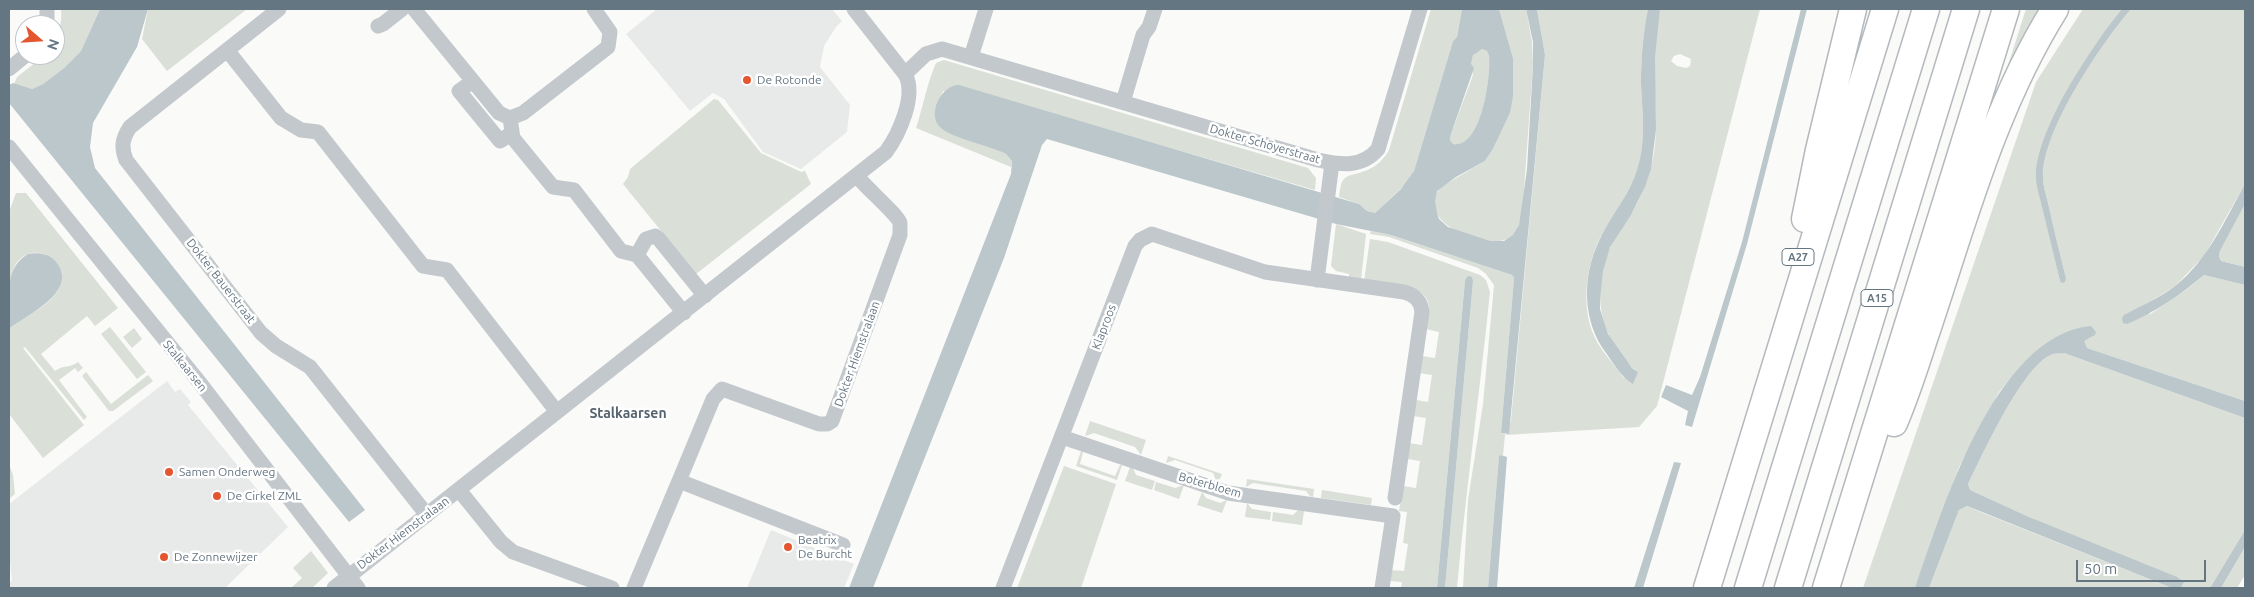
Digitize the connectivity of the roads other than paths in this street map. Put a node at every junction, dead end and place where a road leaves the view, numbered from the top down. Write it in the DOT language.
graph roads {
  1 [pos="279,9"];
  2 [pos="402,9"];
  3 [pos="414,9"];
  4 [pos="594,9"];
  5 [pos="854,9"];
  6 [pos="986,9"];
  7 [pos="1155,9"];
  8 [pos="1420,9"];
  9 [pos="1853,9"];
  10 [pos="1885,9"];
  11 [pos="1926,9"];
  12 [pos="1966,9"];
  13 [pos="2006,9"];
  14 [pos="2055,9"];
  15 [pos="378,26"];
  16 [pos="227,50"];
  17 [pos="971,57"];
  18 [pos="905,74"];
  19 [pos="473,81"];
  20 [pos="1123,102"];
  21 [pos="511,125"];
  22 [pos="12,156"];
  23 [pos="1332,163"];
  24 [pos="857,176"];
  25 [pos="637,255"];
  26 [pos="1317,280"];
  27 [pos="705,296"];
  28 [pos="684,313"];
  29 [pos="1776,365"];
  30 [pos="557,412"];
  31 [pos="1062,437"];
  32 [pos="679,482"];
  33 [pos="459,490"];
  34 [pos="1395,498"];
  35 [pos="427,515"];
  36 [pos="843,545"];
  37 [pos="347,576"];
  38 [pos="1829,578"];
  39 [pos="334,588"];
  40 [pos="358,588"];
  41 [pos="612,588"];
  42 [pos="634,588"];
  43 [pos="1003,588"];
  44 [pos="1382,588"];
  45 [pos="1707,588"];
  46 [pos="1748,588"];
  47 [pos="1788,588"];
  1 -- 16 [label="street, Dokter Bauerstraat"];
  2 -- 15 [label="street"];
  3 -- 19 [label="street"];
  4 -- 21 [label="street"];
  5 -- 18 [label="street"];
  6 -- 17 [label="street"];
  7 -- 20 [label="street"];
  8 -- 23 [label="street, Dokter Schöyerstraat"];
  9 -- 29 [label="highway, A27"];
  10 -- 29 [label="highway"];
  11 -- 46 [label="highway"];
  12 -- 47 [label="highway, A15"];
  13 -- 38 [label="highway"];
  14 -- 38 [label="highway"];
  16 -- 30 [label="street"];
  16 -- 35 [label="street, Dokter Bauerstraat"];
  17 -- 18 [label="street, Dokter Schöyerstraat"];
  17 -- 20 [label="street, Dokter Schöyerstraat"];
  18 -- 24 [label="street, Dokter Hiemstralaan"];
  19 -- 21 [label="street"];
  19 -- 21 [label="street"];
  20 -- 23 [label="street, Dokter Schöyerstraat"];
  21 -- 25 [label="street"];
  22 -- 37 [label="street, Stalkaarsen"];
  23 -- 26 [label="street"];
  24 -- 27 [label="street, Dokter Hiemstralaan"];
  24 -- 32 [label="street, Dokter Hiemstralaan"];
  25 -- 27 [label="street"];
  25 -- 28 [label="street"];
  26 -- 31 [label="street, Klaproos"];
  26 -- 34 [label="street, Klaproos"];
  27 -- 28 [label="street, Dokter Hiemstralaan"];
  28 -- 30 [label="street, Dokter Hiemstralaan"];
  29 -- 45 [label="highway"];
  30 -- 33 [label="street, Dokter Hiemstralaan"];
  31 -- 43 [label="street, Klaproos"];
  31 -- 44 [label="street, Boterbloem"];
  32 -- 36 [label="street"];
  32 -- 42 [label="street, Dokter Hiemstralaan"];
  33 -- 35 [label="street, Dokter Hiemstralaan"];
  33 -- 41 [label="street, Dokter Hiemstralaan"];
  35 -- 37 [label="street, Dokter Hiemstralaan"];
  37 -- 39 [label="street, Dokter Hiemstralaan"];
  37 -- 40 [label="street, Stalkaarsen"];
}
